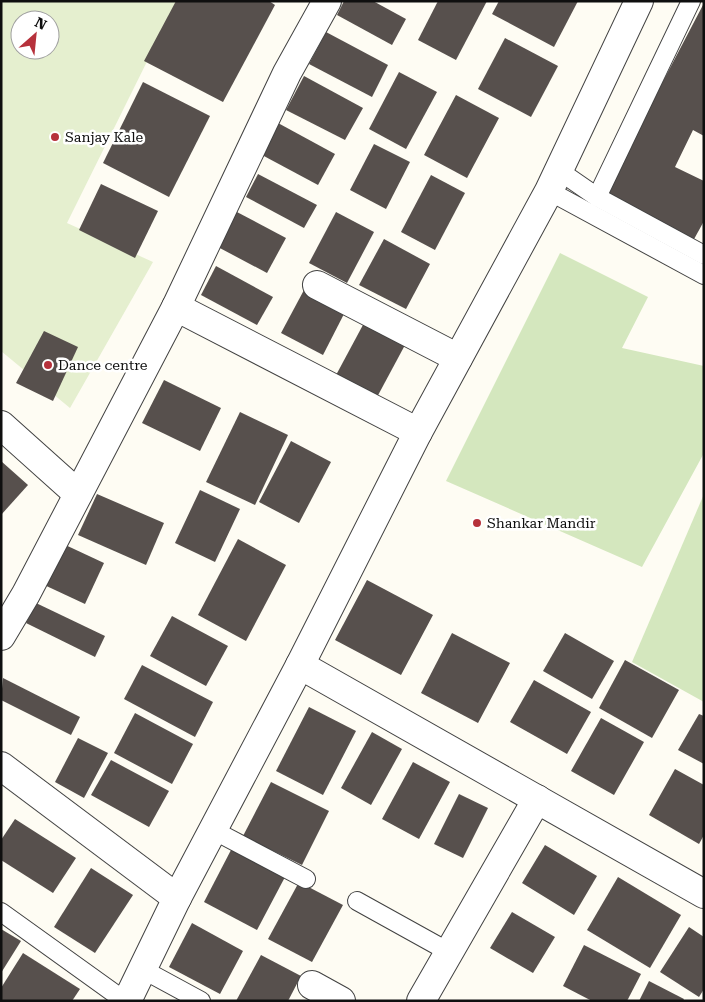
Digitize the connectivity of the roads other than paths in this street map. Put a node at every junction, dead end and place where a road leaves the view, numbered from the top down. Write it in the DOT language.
graph roads {
  1 [pos="327,1"];
  2 [pos="639,1"];
  3 [pos="691,1"];
  4 [pos="554,180"];
  5 [pos="597,197"];
  6 [pos="704,255"];
  7 [pos="704,275"];
  8 [pos="317,285"];
  9 [pos="176,307"];
  10 [pos="458,358"];
  11 [pos="1,425"];
  12 [pos="418,432"];
  13 [pos="78,494"];
  14 [pos="1,636"];
  15 [pos="300,665"];
  16 [pos="1,766"];
  17 [pos="537,799"];
  18 [pos="213,830"];
  19 [pos="306,879"];
  20 [pos="704,894"];
  21 [pos="177,898"];
  22 [pos="357,901"];
  23 [pos="1,912"];
  24 [pos="449,952"];
  25 [pos="142,969"];
  26 [pos="312,985"];
  27 [pos="126,1001"];
  28 [pos="200,1001"];
  29 [pos="341,1001"];
  30 [pos="421,1001"];
  1 -- 9 [label="street"];
  2 -- 4 [label="street"];
  3 -- 5 [label="lane"];
  4 -- 5 [label="lane"];
  4 -- 7 [label="lane"];
  4 -- 10 [label="street"];
  5 -- 6 [label="lane"];
  8 -- 10 [label="street"];
  9 -- 12 [label="street"];
  9 -- 13 [label="street"];
  10 -- 12 [label="street"];
  11 -- 13 [label="street"];
  12 -- 15 [label="street"];
  13 -- 14 [label="street"];
  15 -- 17 [label="street"];
  15 -- 18 [label="street"];
  16 -- 21 [label="street"];
  17 -- 20 [label="street"];
  17 -- 24 [label="street"];
  18 -- 19 [label="lane"];
  18 -- 21 [label="street"];
  21 -- 25 [label="street"];
  22 -- 24 [label="lane"];
  23 -- 27 [label="lane"];
  24 -- 30 [label="street"];
  25 -- 27 [label="street"];
  25 -- 28 [label="lane"];
  26 -- 29 [label="street"];
}
